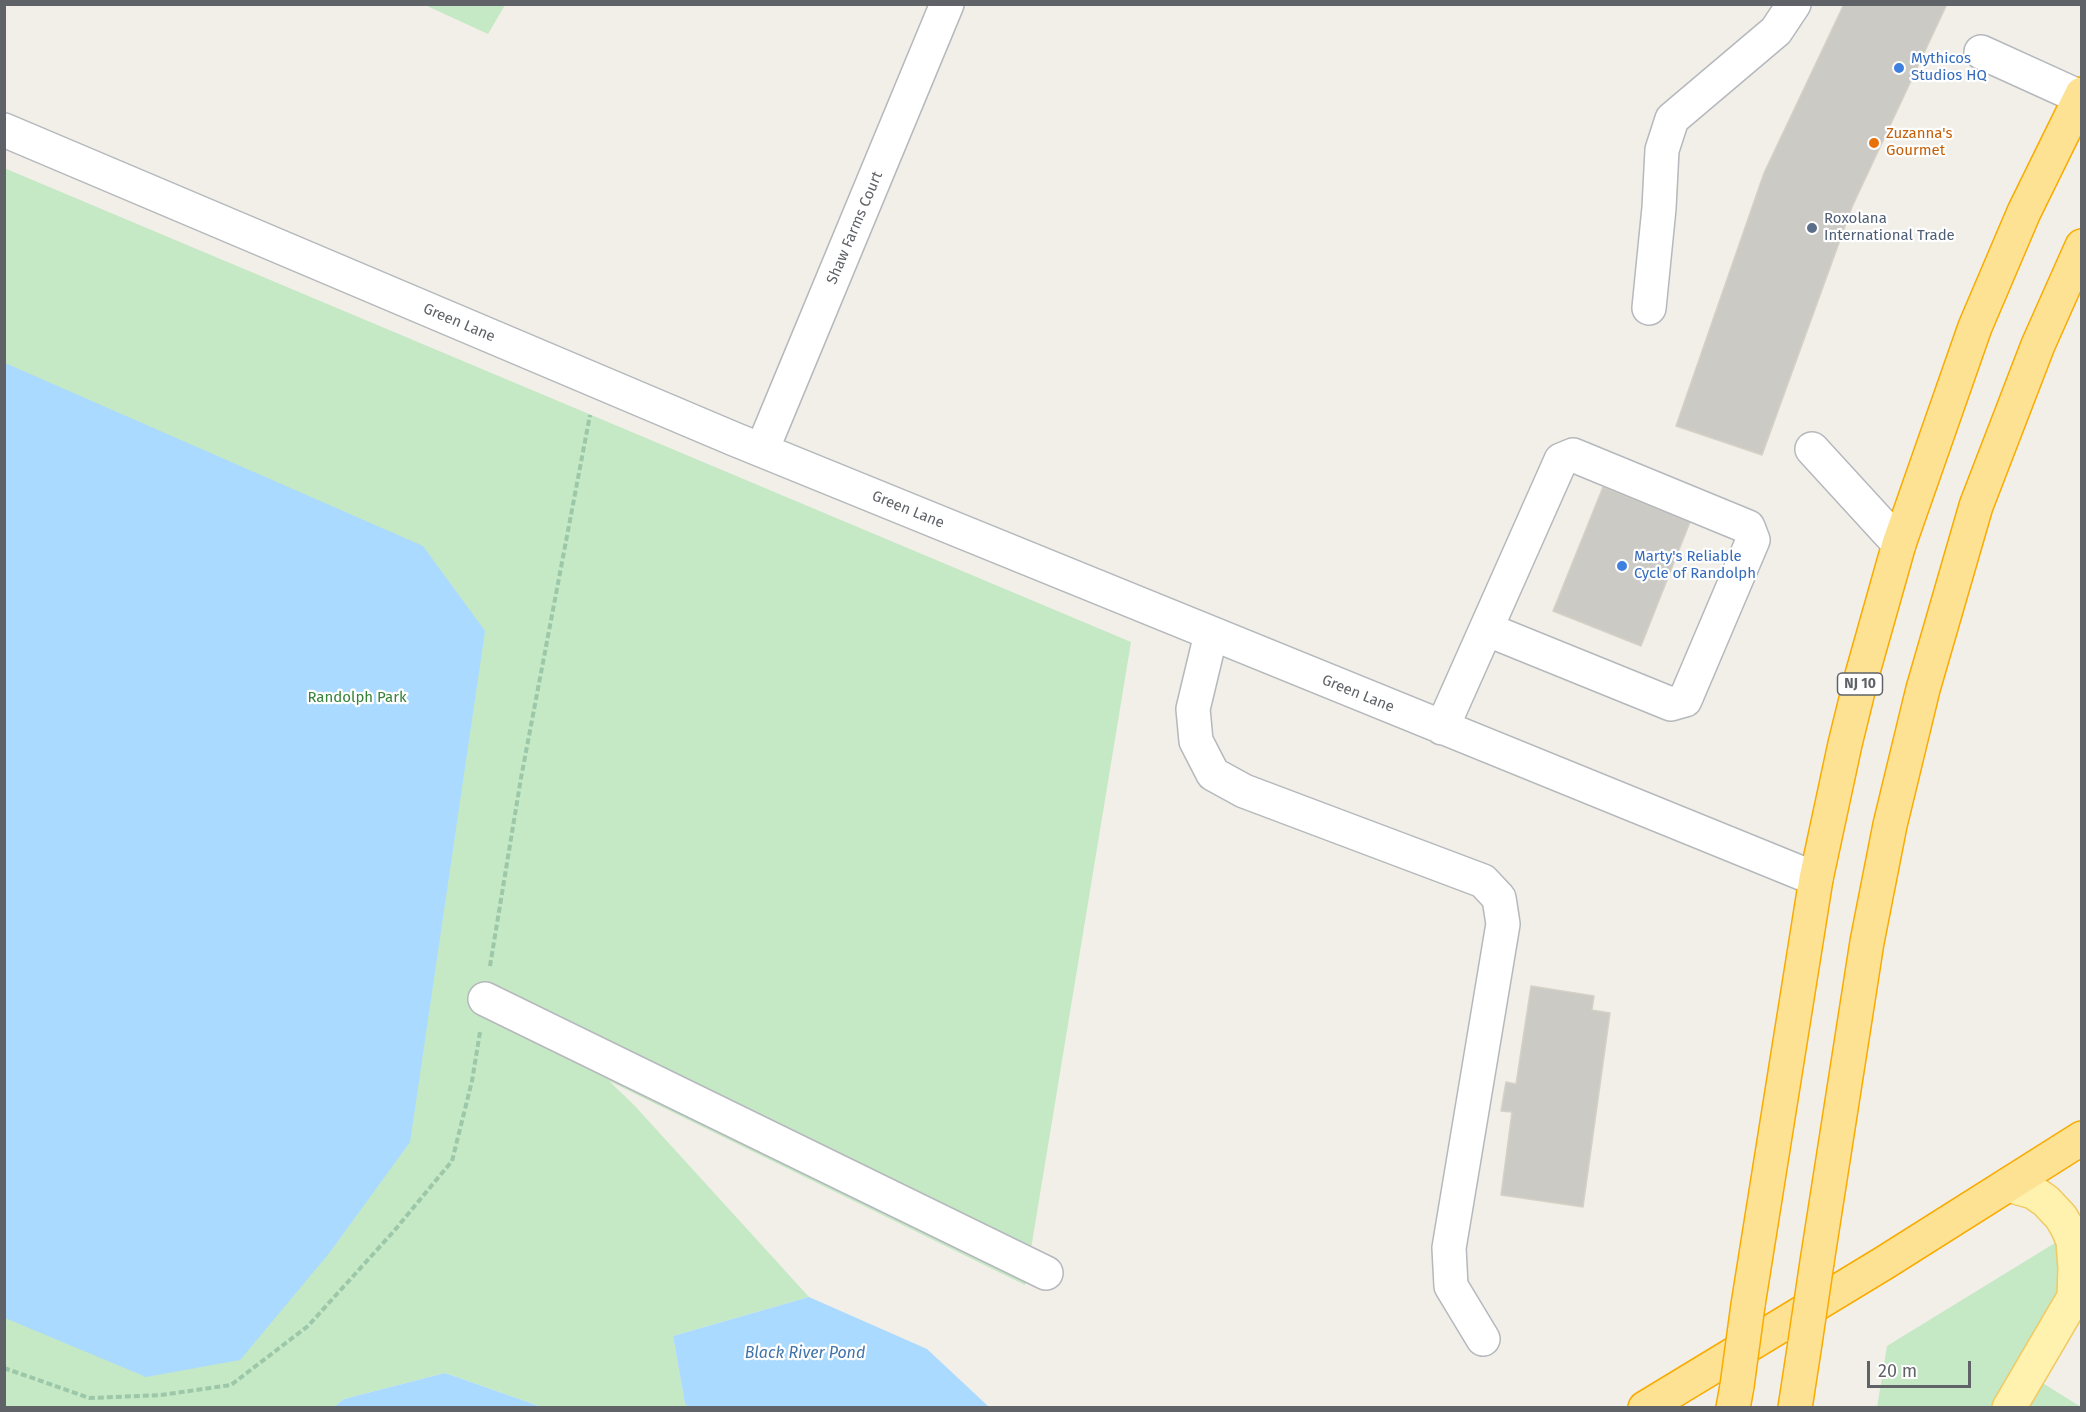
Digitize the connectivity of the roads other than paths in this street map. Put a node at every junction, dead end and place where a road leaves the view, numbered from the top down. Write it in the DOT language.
graph roads {
  1 [pos="947,4"];
  2 [pos="1794,4"];
  3 [pos="1981,52"];
  4 [pos="2081,96"];
  5 [pos="4,130"];
  6 [pos="2082,246"];
  7 [pos="1649,308"];
  8 [pos="1812,449"];
  9 [pos="762,450"];
  10 [pos="1899,544"];
  11 [pos="1486,629"];
  12 [pos="1211,634"];
  13 [pos="1442,728"];
  14 [pos="1816,879"];
  15 [pos="485,999"];
  16 [pos="2082,1138"];
  17 [pos="2008,1185"];
  18 [pos="1046,1273"];
  19 [pos="2078,1294"];
  20 [pos="1483,1339"];
  21 [pos="1735,1397"];
  22 [pos="2013,1406"];
  23 [pos="1645,1407"];
  24 [pos="1795,1407"];
  1 -- 9 [label="street, Shaw Farms Court"];
  2 -- 7 [label="street"];
  3 -- 4 [label="street"];
  4 -- 10 [label="highway, NJ 10"];
  5 -- 9 [label="street, Green Lane"];
  6 -- 24 [label="highway, bridge"];
  8 -- 10 [label="street"];
  9 -- 12 [label="street, Green Lane"];
  10 -- 14 [label="highway, NJ 10"];
  11 -- 11 [label="street"];
  11 -- 13 [label="street"];
  12 -- 13 [label="street, Green Lane"];
  12 -- 20 [label="street"];
  13 -- 14 [label="street, Green Lane"];
  14 -- 21 [label="highway, NJ 10, bridge"];
  15 -- 18 [label="street"];
  16 -- 17 [label="highway"];
  17 -- 19 [label="main road"];
  17 -- 23 [label="highway"];
  19 -- 22 [label="main road"];
}
